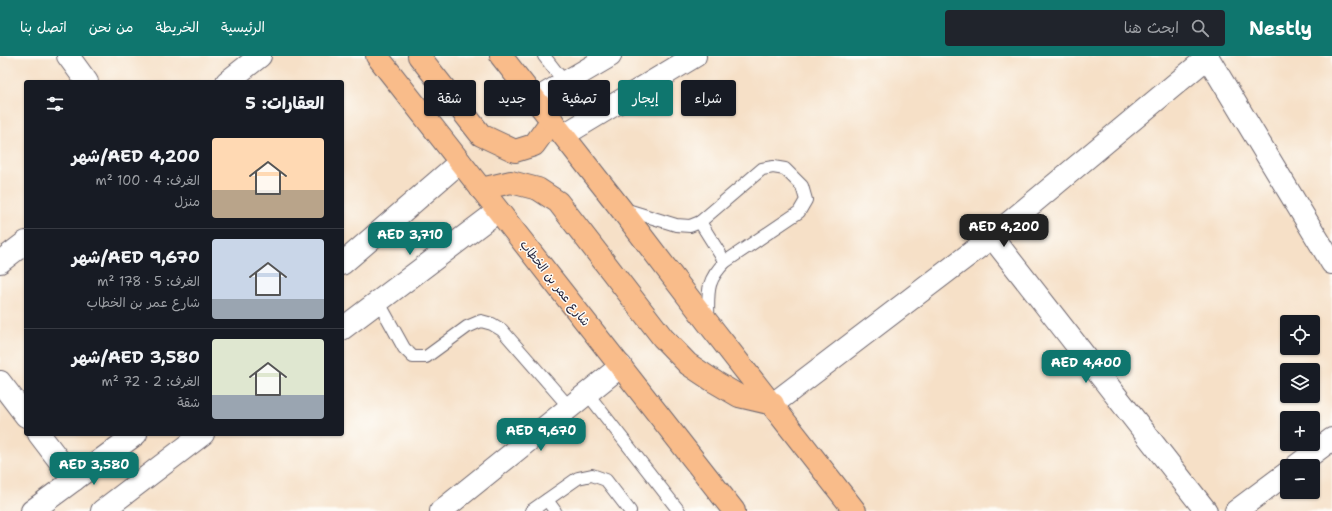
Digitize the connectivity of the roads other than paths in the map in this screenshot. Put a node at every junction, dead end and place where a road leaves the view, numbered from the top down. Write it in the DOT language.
graph roads {
  1 [pos="68,56"];
  2 [pos="260,56"];
  3 [pos="377,56"];
  4 [pos="419,56"];
  5 [pos="501,56"];
  6 [pos="544,56"];
  7 [pos="610,56"];
  8 [pos="695,56"];
  9 [pos="1208,57"];
  10 [pos="86,80"];
  11 [pos="230,80"];
  12 [pos="520,80"];
  13 [pos="562,80"];
  14 [pos="569,80"];
  15 [pos="540,106"];
  16 [pos="558,128"];
  17 [pos="460,162"];
  18 [pos="481,189"];
  19 [pos="621,209"];
  20 [pos="498,211"];
  21 [pos="700,222"];
  22 [pos="992,237"];
  23 [pos="24,244"];
  24 [pos="0,262"];
  25 [pos="344,262"];
  26 [pos="725,262"];
  27 [pos="1332,263"];
  28 [pos="378,302"];
  29 [pos="708,323"];
  30 [pos="344,328"];
  31 [pos="621,366"];
  32 [pos="0,382"];
  33 [pos="587,393"];
  34 [pos="773,404"];
  35 [pos="570,408"];
  36 [pos="24,413"];
  37 [pos="41,436"];
  38 [pos="133,436"];
  39 [pos="200,436"];
  40 [pos="1332,439"];
  41 [pos="1305,459"];
  42 [pos="1280,478"];
  43 [pos="74,480"];
  44 [pos="546,500"];
  45 [pos="32,511"];
  46 [pos="102,511"];
  47 [pos="441,511"];
  48 [pos="531,511"];
  49 [pos="555,511"];
  50 [pos="630,511"];
  51 [pos="679,511"];
  52 [pos="734,511"];
  53 [pos="855,511"];
  54 [pos="1206,511"];
  55 [pos="1236,511"];
  1 -- 10 [label="street"];
  2 -- 11 [label="street"];
  3 -- 17 [label="main road, شارع عمر بن الخطاب"];
  4 -- 16 [label="main road"];
  5 -- 12 [label="main road"];
  6 -- 13 [label="lane"];
  7 -- 14 [label="street"];
  8 -- 16 [label="street"];
  9 -- 22 [label="street"];
  9 -- 27 [label="street"];
  15 -- 16 [label="main road"];
  16 -- 19 [label="main road"];
  17 -- 18 [label="main road, شارع عمر بن الخطاب"];
  17 -- 25 [label="street"];
  18 -- 20 [label="main road, شارع عمر بن الخطاب"];
  18 -- 34 [label="main road"];
  19 -- 21 [label="lane"];
  19 -- 29 [label="main road"];
  20 -- 28 [label="street"];
  20 -- 31 [label="main road, شارع عمر بن الخطاب"];
  21 -- 26 [label="lane"];
  21 -- 26 [label="lane"];
  22 -- 34 [label="street"];
  22 -- 54 [label="street"];
  23 -- 24 [label="street"];
  26 -- 29 [label="lane"];
  28 -- 30 [label="street"];
  28 -- 35 [label="lane"];
  29 -- 34 [label="main road"];
  31 -- 33 [label="street"];
  31 -- 52 [label="main road, شارع عمر بن الخطاب"];
  32 -- 36 [label="street"];
  33 -- 35 [label="street"];
  33 -- 51 [label="lane"];
  34 -- 53 [label="main road"];
  35 -- 47 [label="street"];
  37 -- 43 [label="street"];
  38 -- 43 [label="street"];
  39 -- 46 [label="street"];
  40 -- 41 [label="street"];
  42 -- 55 [label="street"];
  43 -- 45 [label="street"];
  44 -- 48 [label="lane"];
  44 -- 49 [label="lane"];
  44 -- 50 [label="lane"];
}
